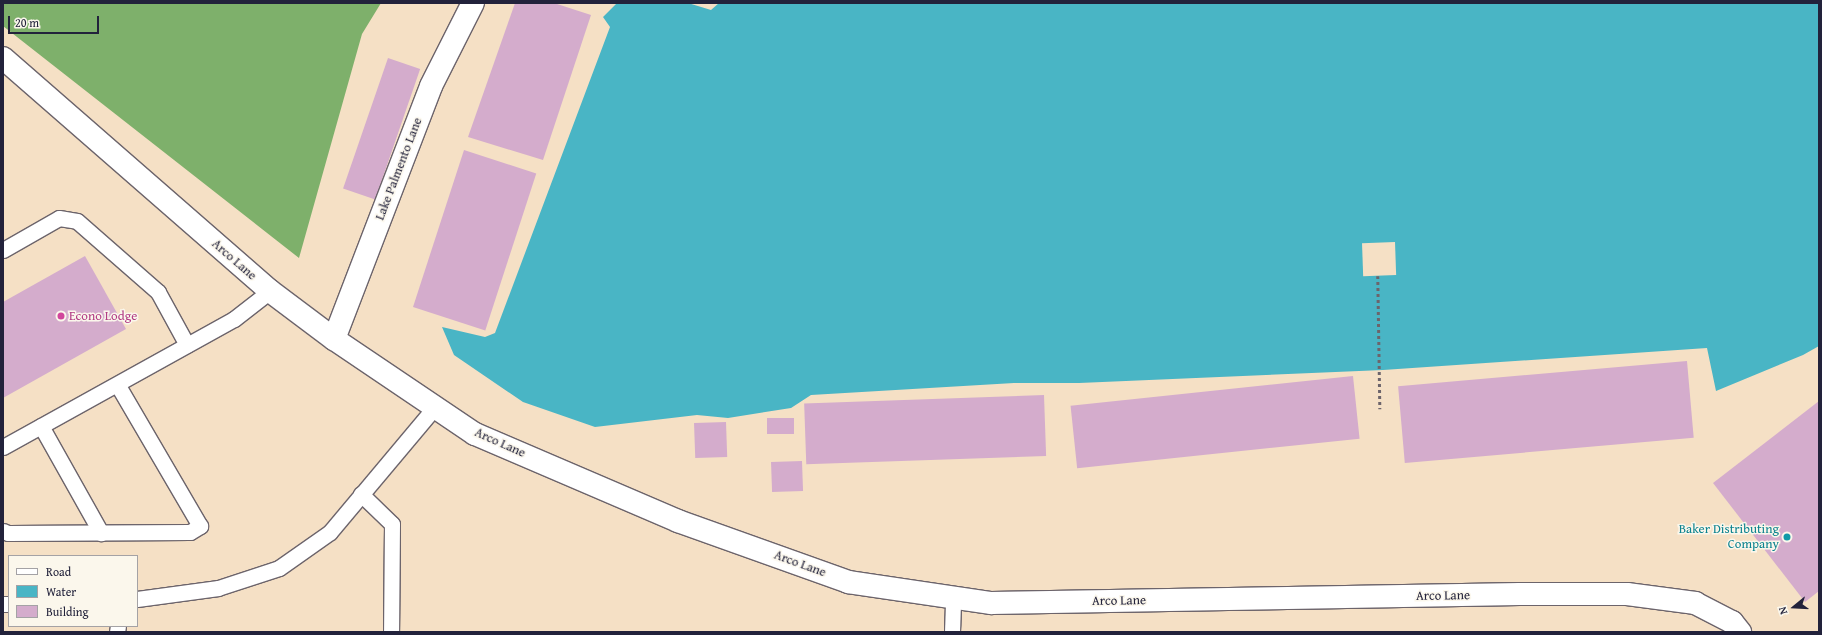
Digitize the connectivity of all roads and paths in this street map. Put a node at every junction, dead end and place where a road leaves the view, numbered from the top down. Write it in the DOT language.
graph roads {
  1 [pos="473,3"];
  2 [pos="3,58"];
  3 [pos="3,250"];
  4 [pos="1378,276"];
  5 [pos="270,291"];
  6 [pos="334,339"];
  7 [pos="187,346"];
  8 [pos="117,384"];
  9 [pos="435,407"];
  10 [pos="1380,409"];
  11 [pos="41,426"];
  12 [pos="3,448"];
  13 [pos="361,494"];
  14 [pos="3,531"];
  15 [pos="101,533"];
  16 [pos="953,598"];
  17 [pos="138,599"];
  18 [pos="391,632"];
  19 [pos="952,632"];
  20 [pos="1740,632"];
  1 -- 6 [label="street, Lake Palmento Lane"];
  2 -- 5 [label="street, Arco Lane"];
  3 -- 7 [label="lane"];
  4 -- 10 [label="path"];
  5 -- 6 [label="street, Arco Lane"];
  5 -- 7 [label="lane"];
  6 -- 9 [label="street, Arco Lane"];
  7 -- 8 [label="lane"];
  8 -- 11 [label="lane"];
  8 -- 15 [label="lane"];
  9 -- 13 [label="lane"];
  9 -- 16 [label="street, Arco Lane"];
  11 -- 12 [label="lane"];
  11 -- 15 [label="lane"];
  13 -- 17 [label="lane"];
  13 -- 18 [label="lane"];
  14 -- 15 [label="lane"];
  16 -- 19 [label="lane"];
  16 -- 20 [label="street, Arco Lane"];
}
